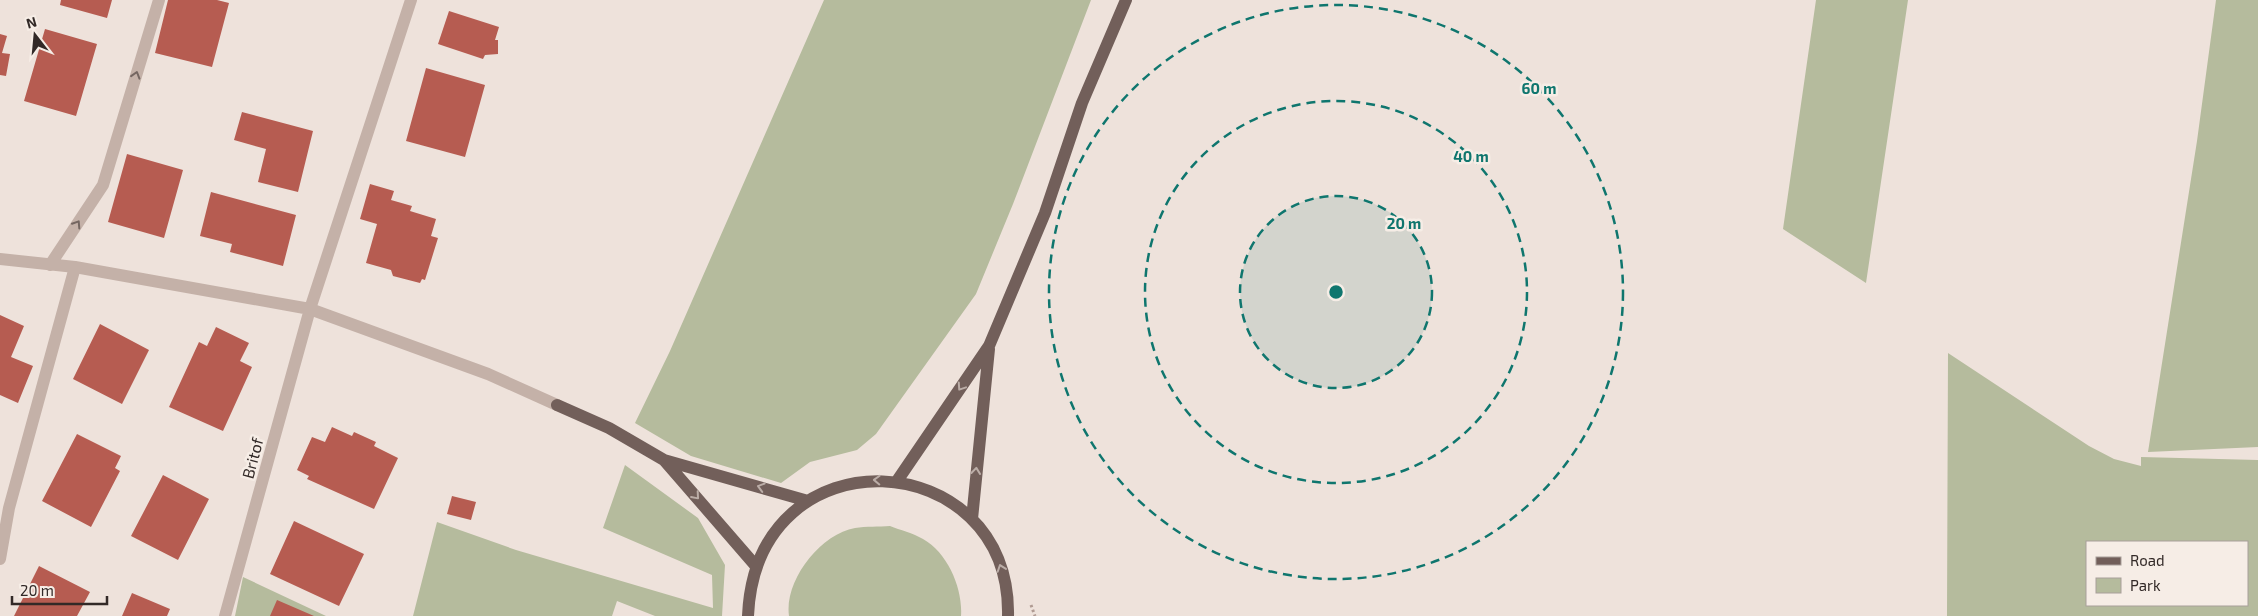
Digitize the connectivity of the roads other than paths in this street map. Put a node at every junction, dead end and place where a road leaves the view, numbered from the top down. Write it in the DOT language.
graph roads {
  1 [pos="159,0"];
  2 [pos="411,0"];
  3 [pos="1126,0"];
  4 [pos="0,259"];
  5 [pos="50,265"];
  6 [pos="76,267"];
  7 [pos="310,309"];
  8 [pos="989,346"];
  9 [pos="557,405"];
  10 [pos="664,460"];
  11 [pos="897,481"];
  12 [pos="808,500"];
  13 [pos="972,519"];
  14 [pos="0,559"];
  15 [pos="755,565"];
  16 [pos="225,616"];
  17 [pos="748,616"];
  18 [pos="1008,616"];
  5 -- 1 [label="street, one-way"];
  2 -- 7 [label="street, Britof"];
  3 -- 8 [label="main road"];
  4 -- 5 [label="street"];
  5 -- 6 [label="street"];
  6 -- 7 [label="street"];
  6 -- 14 [label="street"];
  7 -- 9 [label="street"];
  7 -- 16 [label="street, Britof"];
  8 -- 11 [label="main road, one-way"];
  13 -- 8 [label="main road, one-way"];
  9 -- 10 [label="main road"];
  12 -- 10 [label="main road, one-way"];
  10 -- 15 [label="main road, one-way"];
  11 -- 12 [label="main road, one-way"];
  11 -- 13 [label="main road"];
  12 -- 15 [label="main road"];
  18 -- 13 [label="main road, one-way"];
  15 -- 17 [label="main road"];
}
